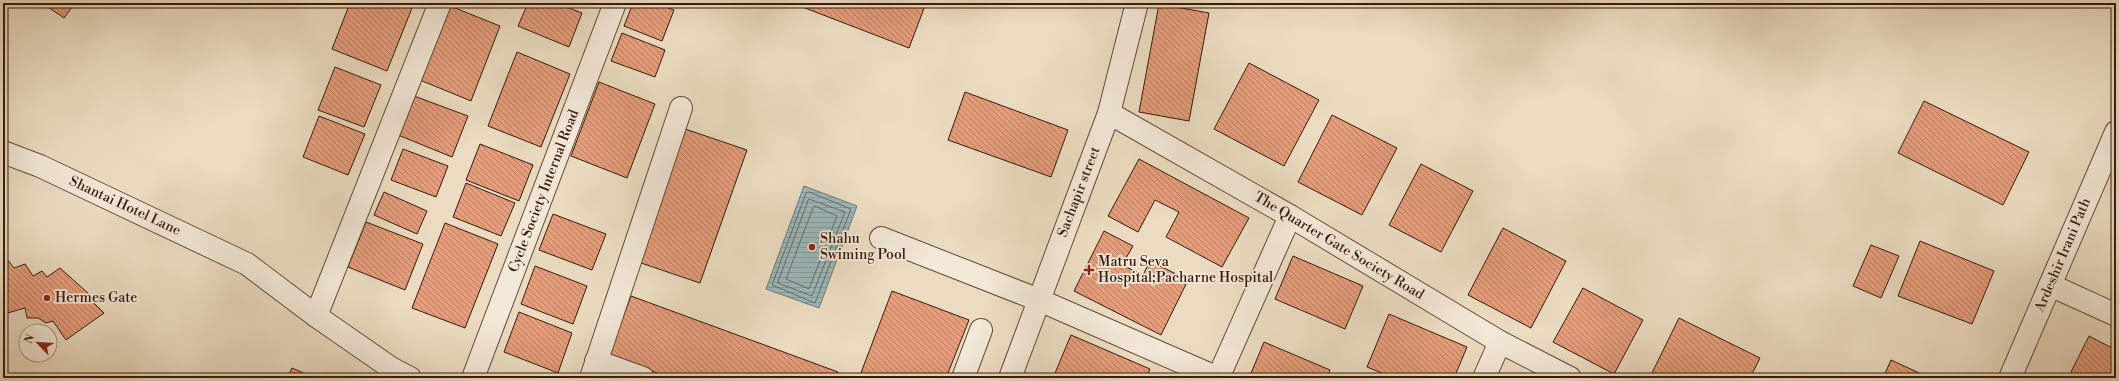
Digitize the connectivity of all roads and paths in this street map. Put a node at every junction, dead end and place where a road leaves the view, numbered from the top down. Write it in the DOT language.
graph roads {
  1 [pos="440,3"];
  2 [pos="615,3"];
  3 [pos="1137,3"];
  4 [pos="681,108"];
  5 [pos="1109,113"];
  6 [pos="2116,132"];
  7 [pos="3,152"];
  8 [pos="1290,216"];
  9 [pos="881,238"];
  10 [pos="2050,285"];
  11 [pos="1039,300"];
  12 [pos="2116,315"];
  13 [pos="316,316"];
  14 [pos="981,330"];
  15 [pos="1500,342"];
  16 [pos="594,370"];
  17 [pos="410,378"];
  18 [pos="472,378"];
  19 [pos="643,378"];
  20 [pos="963,378"];
  21 [pos="1010,378"];
  22 [pos="1218,378"];
  23 [pos="1484,378"];
  24 [pos="1570,378"];
  25 [pos="2010,378"];
  1 -- 13 [label="street"];
  2 -- 18 [label="street, Cycle Society Internal Road"];
  3 -- 5 [label="street, Sachapir street"];
  4 -- 16 [label="street"];
  5 -- 8 [label="street, The Quarter Gate Society Road"];
  5 -- 11 [label="street, Sachapir street"];
  6 -- 10 [label="street, Ardeshir Irani Path"];
  7 -- 13 [label="street, Shantai Hotel Lane"];
  8 -- 15 [label="street, The Quarter Gate Society Road"];
  8 -- 22 [label="street"];
  9 -- 11 [label="street"];
  10 -- 12 [label="street"];
  10 -- 25 [label="street, Ardeshir Irani Path"];
  11 -- 21 [label="street, Sachapir street"];
  11 -- 22 [label="street"];
  13 -- 17 [label="street"];
  14 -- 20 [label="street"];
  15 -- 23 [label="street"];
  15 -- 24 [label="street, The Quarter Gate Society Road"];
  16 -- 19 [label="street"];
}
